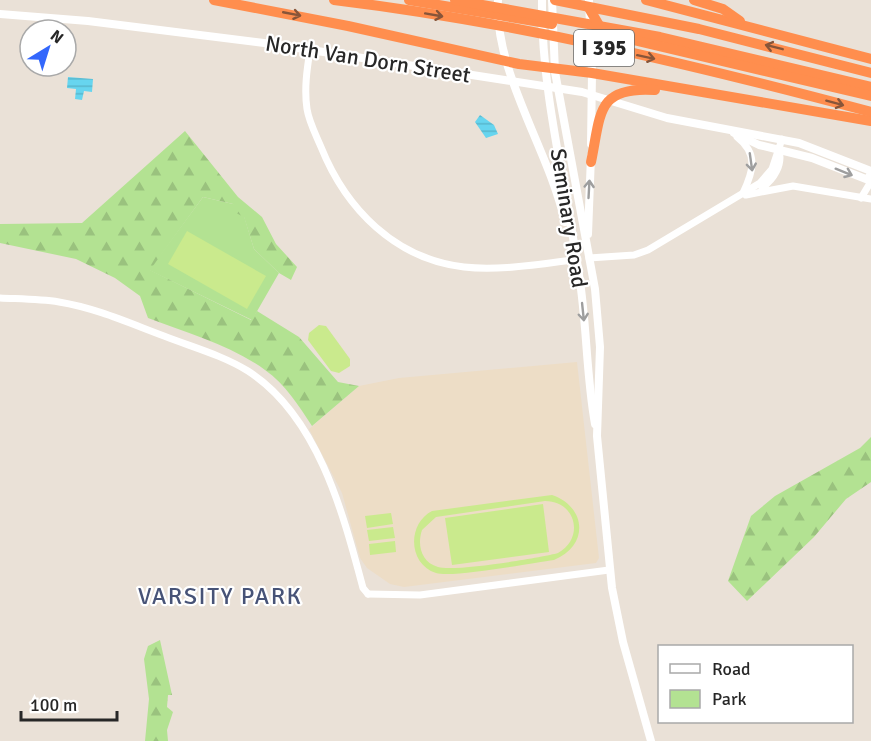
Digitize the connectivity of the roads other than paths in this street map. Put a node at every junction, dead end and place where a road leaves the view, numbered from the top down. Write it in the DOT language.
graph roads {
  1 [pos="213,0"];
  2 [pos="334,0"];
  3 [pos="409,0"];
  4 [pos="455,0"];
  5 [pos="498,0"];
  6 [pos="542,0"];
  7 [pos="553,0"];
  8 [pos="646,0"];
  9 [pos="670,0"];
  10 [pos="694,0"];
  11 [pos="589,4"];
  12 [pos="0,14"];
  13 [pos="547,24"];
  14 [pos="745,25"];
  15 [pos="617,37"];
  16 [pos="310,50"];
  17 [pos="591,55"];
  18 [pos="871,59"];
  19 [pos="508,65"];
  20 [pos="871,73"];
  21 [pos="592,78"];
  22 [pos="871,87"];
  23 [pos="706,93"];
  24 [pos="871,96"];
  25 [pos="556,108"];
  26 [pos="871,112"];
  27 [pos="871,122"];
  28 [pos="730,132"];
  29 [pos="782,139"];
  30 [pos="779,150"];
  31 [pos="591,162"];
  32 [pos="869,170"];
  33 [pos="871,181"];
  34 [pos="758,191"];
  35 [pos="741,197"];
  36 [pos="861,198"];
  37 [pos="871,199"];
  38 [pos="589,258"];
  39 [pos="576,264"];
  40 [pos="0,298"];
  41 [pos="590,394"];
  42 [pos="600,394"];
  43 [pos="597,436"];
  44 [pos="609,570"];
  45 [pos="651,741"];
  1 -- 19 [label="highway, one-way"];
  2 -- 26 [label="highway, I 395, one-way"];
  3 -- 13 [label="highway"];
  4 -- 22 [label="highway"];
  5 -- 19 [label="main road"];
  6 -- 13 [label="main road, Seminary Road"];
  7 -- 13 [label="main road, Seminary Road"];
  20 -- 7 [label="highway, I 395, one-way"];
  8 -- 14 [label="highway"];
  9 -- 14 [label="highway"];
  10 -- 14 [label="highway"];
  11 -- 15 [label="highway"];
  11 -- 17 [label="main road"];
  12 -- 16 [label="main road, North Van Dorn Street"];
  13 -- 25 [label="main road, Seminary Road"];
  14 -- 18 [label="highway"];
  15 -- 17 [label="highway"];
  15 -- 24 [label="highway"];
  16 -- 28 [label="main road, North Van Dorn Street"];
  16 -- 39 [label="street"];
  17 -- 21 [label="main road"];
  19 -- 21 [label="highway"];
  19 -- 39 [label="main road"];
  21 -- 23 [label="highway"];
  21 -- 31 [label="main road"];
  23 -- 27 [label="highway"];
  23 -- 31 [label="highway"];
  25 -- 38 [label="main road, Seminary Road"];
  25 -- 39 [label="main road, Seminary Road"];
  28 -- 29 [label="main road, North Van Dorn Street"];
  28 -- 30 [label="main road, North Van Dorn Street"];
  28 -- 35 [label="street, one-way"];
  29 -- 30 [label="street"];
  29 -- 32 [label="main road, North Van Dorn Street"];
  30 -- 33 [label="main road, North Van Dorn Street, one-way"];
  30 -- 34 [label="street"];
  30 -- 35 [label="street"];
  38 -- 31 [label="main road, one-way"];
  32 -- 33 [label="street"];
  33 -- 36 [label="street"];
  34 -- 35 [label="street"];
  34 -- 36 [label="street"];
  35 -- 38 [label="street"];
  36 -- 37 [label="street"];
  38 -- 42 [label="main road, Seminary Road"];
  39 -- 41 [label="main road, Seminary Road, one-way"];
  40 -- 44 [label="street"];
  41 -- 42 [label="main road"];
  41 -- 43 [label="main road, Seminary Road"];
  42 -- 43 [label="main road, Seminary Road"];
  43 -- 44 [label="main road, Seminary Road"];
  44 -- 45 [label="main road, Seminary Road"];
}
